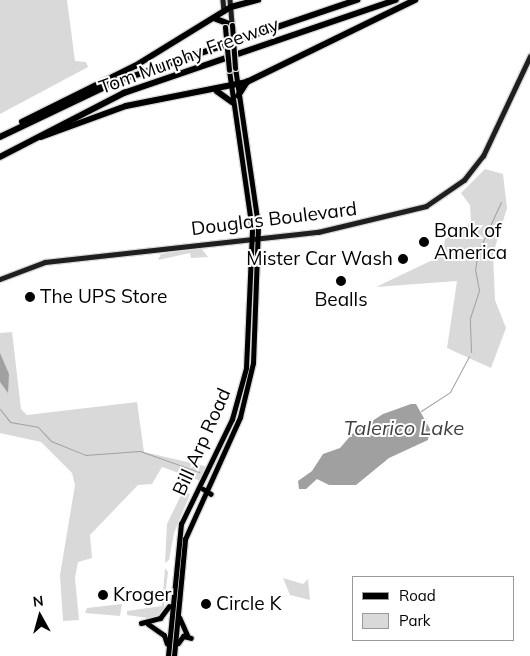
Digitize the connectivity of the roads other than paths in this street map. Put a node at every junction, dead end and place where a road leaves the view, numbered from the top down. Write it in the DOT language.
graph roads {
  1 [pos="223,0"];
  2 [pos="230,0"];
  3 [pos="238,0"];
  4 [pos="258,0"];
  5 [pos="357,0"];
  6 [pos="396,0"];
  7 [pos="415,0"];
  8 [pos="246,2"];
  9 [pos="231,7"];
  10 [pos="224,11"];
  11 [pos="214,18"];
  12 [pos="224,19"];
  13 [pos="232,25"];
  14 [pos="530,56"];
  15 [pos="247,82"];
  16 [pos="237,84"];
  17 [pos="230,87"];
  18 [pos="212,91"];
  19 [pos="238,96"];
  20 [pos="232,102"];
  21 [pos="8,132"];
  22 [pos="0,137"];
  23 [pos="23,144"];
  24 [pos="0,157"];
  25 [pos="252,237"];
  26 [pos="259,237"];
  27 [pos="0,279"];
  28 [pos="206,471"];
  29 [pos="205,491"];
  30 [pos="211,494"];
  31 [pos="171,601"];
  32 [pos="177,610"];
  33 [pos="140,624"];
  34 [pos="148,624"];
  35 [pos="168,648"];
  36 [pos="168,656"];
  37 [pos="175,656"];
  1 -- 10 [label="main road, Bill Arp Road"];
  2 -- 9 [label="main road, Bill Arp Road"];
  3 -- 8 [label="highway"];
  4 -- 8 [label="highway"];
  5 -- 21 [label="highway, Tom Murphy Freeway"];
  6 -- 23 [label="highway, Tom Murphy Freeway"];
  7 -- 15 [label="highway"];
  8 -- 9 [label="highway"];
  9 -- 10 [label="highway"];
  9 -- 13 [label="main road, Bill Arp Road"];
  10 -- 11 [label="highway"];
  10 -- 12 [label="main road, Bill Arp Road"];
  11 -- 12 [label="highway"];
  11 -- 21 [label="highway"];
  12 -- 13 [label="highway"];
  12 -- 17 [label="main road, Bill Arp Road, bridge"];
  13 -- 16 [label="main road, Bill Arp Road, bridge"];
  14 -- 26 [label="main road, Douglas Boulevard"];
  15 -- 16 [label="highway"];
  15 -- 19 [label="highway"];
  16 -- 17 [label="highway"];
  16 -- 19 [label="main road, Bill Arp Road"];
  17 -- 18 [label="highway"];
  17 -- 20 [label="main road, Bill Arp Road"];
  18 -- 20 [label="highway"];
  18 -- 23 [label="highway"];
  19 -- 26 [label="main road, Bill Arp Road"];
  20 -- 25 [label="main road, Bill Arp Road"];
  21 -- 22 [label="highway, Tom Murphy Freeway"];
  23 -- 24 [label="highway, Tom Murphy Freeway"];
  25 -- 26 [label="main road, Douglas Boulevard"];
  25 -- 27 [label="main road, Douglas Boulevard"];
  25 -- 28 [label="main road, Bill Arp Road"];
  26 -- 29 [label="main road, Bill Arp Road"];
  28 -- 29 [label="main road"];
  28 -- 31 [label="main road, Bill Arp Road"];
  29 -- 30 [label="main road"];
  29 -- 32 [label="main road, Bill Arp Road"];
  31 -- 33 [label="main road"];
  31 -- 35 [label="main road, Bill Arp Road"];
  32 -- 37 [label="main road, Bill Arp Road"];
  32 -- 37 [label="main road"];
  34 -- 35 [label="main road"];
  35 -- 36 [label="main road, Bill Arp Road"];
}
